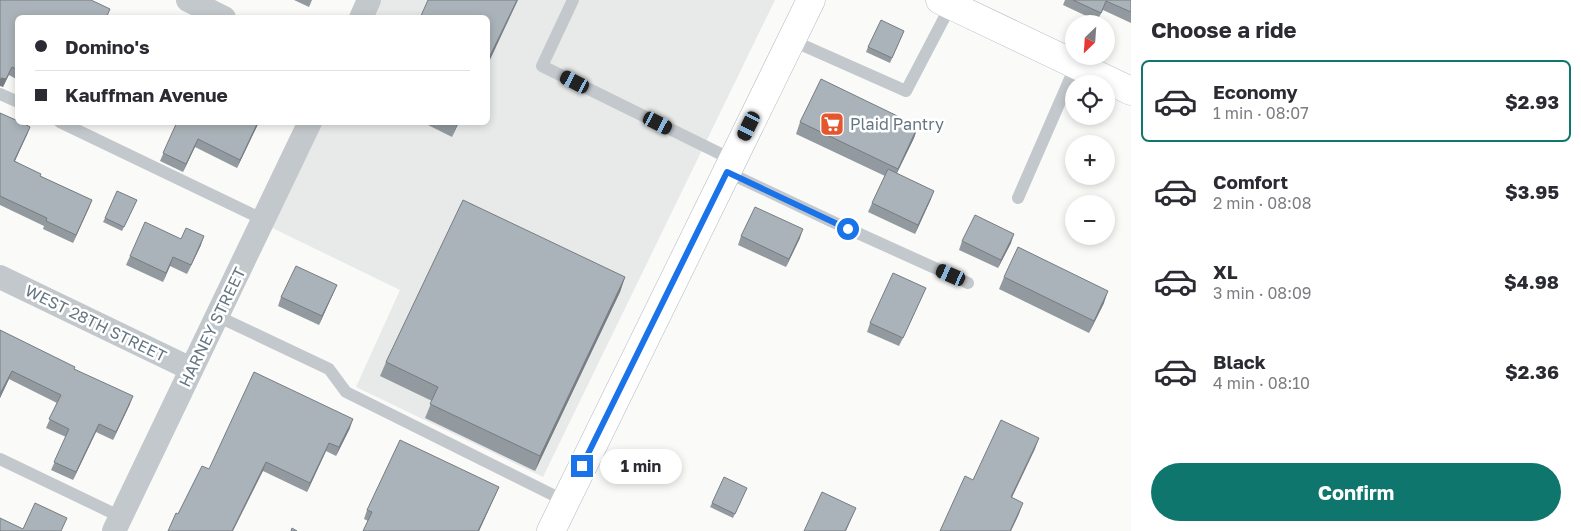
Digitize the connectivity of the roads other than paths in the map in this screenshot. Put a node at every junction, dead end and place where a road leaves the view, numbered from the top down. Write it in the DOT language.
graph roads {
  1 [pos="188,0"];
  2 [pos="369,0"];
  3 [pos="573,0"];
  4 [pos="811,0"];
  5 [pos="946,3"];
  6 [pos="218,15"];
  7 [pos="362,15"];
  8 [pos="791,40"];
  9 [pos="1065,60"];
  10 [pos="1076,65"];
  11 [pos="1131,91"];
  12 [pos="0,94"];
  13 [pos="15,101"];
  14 [pos="66,125"];
  15 [pos="309,125"];
  16 [pos="730,166"];
  17 [pos="1018,198"];
  18 [pos="264,220"];
  19 [pos="0,277"];
  20 [pos="968,283"];
  21 [pos="217,316"];
  22 [pos="191,369"];
  23 [pos="0,459"];
  24 [pos="565,501"];
  25 [pos="117,524"];
  26 [pos="551,531"];
  1 -- 6 [label="street"];
  2 -- 7 [label="street"];
  3 -- 16 [label="lane"];
  4 -- 8 [label="street"];
  5 -- 8 [label="lane"];
  5 -- 9 [label="street"];
  8 -- 16 [label="street"];
  10 -- 11 [label="street"];
  10 -- 17 [label="lane"];
  12 -- 13 [label="lane"];
  14 -- 18 [label="lane"];
  15 -- 18 [label="street, HARNEY STREET"];
  16 -- 20 [label="lane"];
  16 -- 24 [label="street"];
  18 -- 21 [label="street, HARNEY STREET"];
  19 -- 22 [label="street, WEST 28TH STREET"];
  21 -- 22 [label="street, HARNEY STREET"];
  21 -- 24 [label="lane"];
  22 -- 25 [label="street, HARNEY STREET"];
  23 -- 25 [label="lane"];
  24 -- 26 [label="street"];
}
